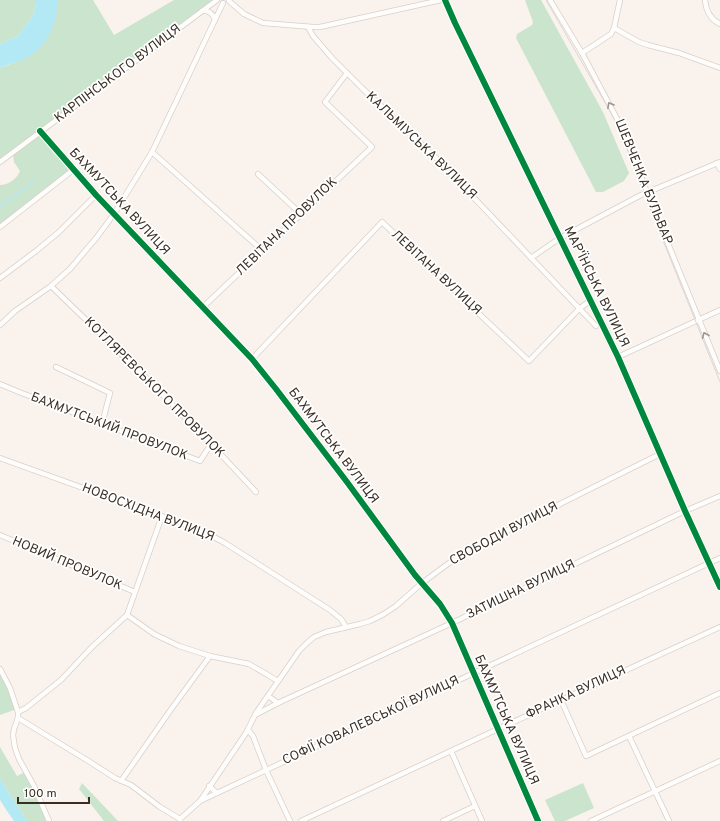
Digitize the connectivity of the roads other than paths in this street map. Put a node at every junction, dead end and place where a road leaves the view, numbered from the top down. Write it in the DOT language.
graph roads {
  1 [pos="217,0"];
  2 [pos="229,0"];
  3 [pos="441,0"];
  4 [pos="444,0"];
  5 [pos="550,0"];
  6 [pos="620,0"];
  7 [pos="705,0"];
  8 [pos="223,3"];
  9 [pos="202,11"];
  10 [pos="215,20"];
  11 [pos="720,24"];
  12 [pos="308,27"];
  13 [pos="614,28"];
  14 [pos="582,53"];
  15 [pos="720,68"];
  16 [pos="346,73"];
  17 [pos="40,131"];
  18 [pos="152,152"];
  19 [pos="0,162"];
  20 [pos="719,163"];
  21 [pos="720,169"];
  22 [pos="73,170"];
  23 [pos="258,174"];
  24 [pos="647,192"];
  25 [pos="96,195"];
  26 [pos="114,214"];
  27 [pos="301,214"];
  28 [pos="0,227"];
  29 [pos="560,238"];
  30 [pos="263,251"];
  31 [pos="531,258"];
  32 [pos="0,278"];
  33 [pos="51,286"];
  34 [pos="591,300"];
  35 [pos="203,307"];
  36 [pos="579,309"];
  37 [pos="720,310"];
  38 [pos="699,320"];
  39 [pos="0,325"];
  40 [pos="596,326"];
  41 [pos="618,357"];
  42 [pos="252,359"];
  43 [pos="56,367"];
  44 [pos="720,371"];
  45 [pos="0,384"];
  46 [pos="102,424"];
  47 [pos="212,444"];
  48 [pos="660,454"];
  49 [pos="0,458"];
  50 [pos="256,492"];
  51 [pos="720,496"];
  52 [pos="685,511"];
  53 [pos="162,516"];
  54 [pos="0,535"];
  55 [pos="720,558"];
  56 [pos="709,563"];
  57 [pos="422,583"];
  58 [pos="720,587"];
  59 [pos="135,592"];
  60 [pos="127,615"];
  61 [pos="452,623"];
  62 [pos="346,627"];
  63 [pos="720,627"];
  64 [pos="210,656"];
  65 [pos="0,668"];
  66 [pos="474,674"];
  67 [pos="278,681"];
  68 [pos="720,693"];
  69 [pos="268,696"];
  70 [pos="561,700"];
  71 [pos="278,703"];
  72 [pos="18,712"];
  73 [pos="255,715"];
  74 [pos="18,718"];
  75 [pos="498,729"];
  76 [pos="248,730"];
  77 [pos="629,736"];
  78 [pos="451,751"];
  79 [pos="720,761"];
  80 [pos="266,770"];
  81 [pos="121,781"];
  82 [pos="209,786"];
  83 [pos="655,792"];
  84 [pos="217,793"];
  85 [pos="200,801"];
  86 [pos="475,806"];
  87 [pos="180,820"];
  88 [pos="49,821"];
  89 [pos="290,821"];
  90 [pos="301,821"];
  91 [pos="443,821"];
  92 [pos="482,821"];
  93 [pos="538,821"];
  94 [pos="591,821"];
  95 [pos="669,821"];
  1 -- 8 [label="street"];
  1 -- 9 [label="street, КАРПІНСЬКОГО ВУЛИЦЯ"];
  2 -- 8 [label="street"];
  2 -- 12 [label="street"];
  3 -- 12 [label="street"];
  4 -- 29 [label="street, МАР'ЇНСЬКА ВУЛИЦЯ"];
  5 -- 14 [label="street, ШЕВЧЕНКА БУЛЬВАР"];
  6 -- 13 [label="street"];
  7 -- 11 [label="street"];
  8 -- 10 [label="street"];
  9 -- 10 [label="street"];
  9 -- 17 [label="street, КАРПІНСЬКОГО ВУЛИЦЯ"];
  10 -- 18 [label="street"];
  12 -- 16 [label="street, КАЛЬМІУСЬКА ВУЛИЦЯ"];
  13 -- 14 [label="street"];
  13 -- 15 [label="street"];
  24 -- 14 [label="street, ШЕВЧЕНКА БУЛЬВАР, one-way"];
  16 -- 27 [label="street, ЛЕВІТАНА ПРОВУЛОК"];
  16 -- 31 [label="street, КАЛЬМІУСЬКА ВУЛИЦЯ"];
  17 -- 19 [label="street, КАРПІНСЬКОГО ВУЛИЦЯ"];
  17 -- 22 [label="street, БАХМУТСЬКА ВУЛИЦЯ"];
  18 -- 26 [label="street"];
  18 -- 30 [label="street"];
  20 -- 21 [label="street"];
  20 -- 24 [label="street"];
  22 -- 25 [label="street, БАХМУТСЬКА ВУЛИЦЯ"];
  22 -- 28 [label="street"];
  23 -- 27 [label="street"];
  24 -- 29 [label="street"];
  24 -- 38 [label="street, ШЕВЧЕНКА БУЛЬВАР"];
  25 -- 26 [label="street, БАХМУТСЬКА ВУЛИЦЯ"];
  25 -- 32 [label="street"];
  26 -- 33 [label="street"];
  26 -- 35 [label="street, БАХМУТСЬКА ВУЛИЦЯ"];
  27 -- 30 [label="street, ЛЕВІТАНА ПРОВУЛОК"];
  29 -- 31 [label="street"];
  29 -- 34 [label="street, МАР'ЇНСЬКА ВУЛИЦЯ"];
  30 -- 35 [label="street, ЛЕВІТАНА ПРОВУЛОК"];
  31 -- 36 [label="street, КАЛЬМІУСЬКА ВУЛИЦЯ"];
  33 -- 39 [label="street"];
  33 -- 47 [label="street, КОТЛЯРЕВСЬКОГО ПРОВУЛОК"];
  34 -- 36 [label="street, ЛЕВІТАНА ВУЛИЦЯ"];
  34 -- 41 [label="street, МАР'ЇНСЬКА ВУЛИЦЯ"];
  35 -- 42 [label="street, БАХМУТСЬКА ВУЛИЦЯ"];
  36 -- 40 [label="street, КАЛЬМІУСЬКА ВУЛИЦЯ"];
  36 -- 42 [label="street, ЛЕВІТАНА ВУЛИЦЯ"];
  37 -- 38 [label="street"];
  38 -- 41 [label="street"];
  44 -- 38 [label="street, ШЕВЧЕНКА БУЛЬВАР, one-way"];
  41 -- 48 [label="street, МАР'ЇНСЬКА ВУЛИЦЯ"];
  42 -- 57 [label="street, БАХМУТСЬКА ВУЛИЦЯ"];
  43 -- 46 [label="street"];
  45 -- 46 [label="street, БАХМУТСЬКИЙ ПРОВУЛОК"];
  46 -- 47 [label="street, БАХМУТСЬКИЙ ПРОВУЛОК"];
  47 -- 50 [label="street, КОТЛЯРЕВСЬКОГО ПРОВУЛОК"];
  48 -- 52 [label="street, МАР'ЇНСЬКА ВУЛИЦЯ"];
  48 -- 57 [label="street, СВОБОДИ ВУЛИЦЯ"];
  49 -- 53 [label="street, НОВОСХІДНА ВУЛИЦЯ"];
  51 -- 52 [label="street, ЗАТИШНА ВУЛИЦЯ"];
  52 -- 56 [label="street, МАР'ЇНСЬКА ВУЛИЦЯ"];
  52 -- 61 [label="street, ЗАТИШНА ВУЛИЦЯ"];
  53 -- 59 [label="street"];
  53 -- 62 [label="street, НОВОСХІДНА ВУЛИЦЯ"];
  54 -- 59 [label="street, НОВИЙ ПРОВУЛОК"];
  55 -- 56 [label="street, СОФІЇ КОВАЛЕВСЬКОЇ ВУЛИЦЯ"];
  56 -- 58 [label="street, МАР'ЇНСЬКА ВУЛИЦЯ"];
  56 -- 66 [label="street, СОФІЇ КОВАЛЕВСЬКОЇ ВУЛИЦЯ"];
  57 -- 61 [label="street, БАХМУТСЬКА ВУЛИЦЯ"];
  57 -- 62 [label="street, СВОБОДИ ВУЛИЦЯ"];
  59 -- 60 [label="street"];
  60 -- 64 [label="street"];
  60 -- 72 [label="street"];
  61 -- 66 [label="street, БАХМУТСЬКА ВУЛИЦЯ"];
  61 -- 71 [label="street, ЗАТИШНА ВУЛИЦЯ"];
  62 -- 67 [label="street, СВОБОДИ ВУЛИЦЯ"];
  63 -- 70 [label="street, ФРАНКА ВУЛИЦЯ"];
  64 -- 67 [label="street"];
  64 -- 81 [label="street"];
  65 -- 72 [label="street"];
  66 -- 75 [label="street, БАХМУТСЬКА ВУЛИЦЯ"];
  66 -- 80 [label="street, СОФІЇ КОВАЛЕВСЬКОЇ ВУЛИЦЯ"];
  67 -- 69 [label="street, СВОБОДИ ВУЛИЦЯ"];
  68 -- 77 [label="street"];
  69 -- 71 [label="street"];
  69 -- 73 [label="street"];
  70 -- 75 [label="street, ФРАНКА ВУЛИЦЯ"];
  70 -- 77 [label="street"];
  71 -- 73 [label="street, ЗАТИШНА ВУЛИЦЯ"];
  72 -- 74 [label="street"];
  73 -- 76 [label="street"];
  74 -- 81 [label="street"];
  74 -- 88 [label="street"];
  75 -- 78 [label="street, ФРАНКА ВУЛИЦЯ"];
  75 -- 93 [label="street, БАХМУТСЬКА ВУЛИЦЯ"];
  76 -- 80 [label="street"];
  76 -- 82 [label="street"];
  77 -- 83 [label="street"];
  78 -- 86 [label="street"];
  78 -- 90 [label="street, ФРАНКА ВУЛИЦЯ"];
  79 -- 83 [label="street"];
  80 -- 84 [label="street, СОФІЇ КОВАЛЕВСЬКОЇ ВУЛИЦЯ"];
  80 -- 89 [label="street"];
  81 -- 87 [label="street"];
  82 -- 84 [label="street"];
  82 -- 85 [label="street"];
  83 -- 94 [label="street"];
  83 -- 95 [label="street"];
  84 -- 85 [label="street, СОФІЇ КОВАЛЕВСЬКОЇ ВУЛИЦЯ"];
  85 -- 87 [label="street, СОФІЇ КОВАЛЕВСЬКОЇ ВУЛИЦЯ"];
  86 -- 91 [label="street"];
  86 -- 92 [label="street"];
}
